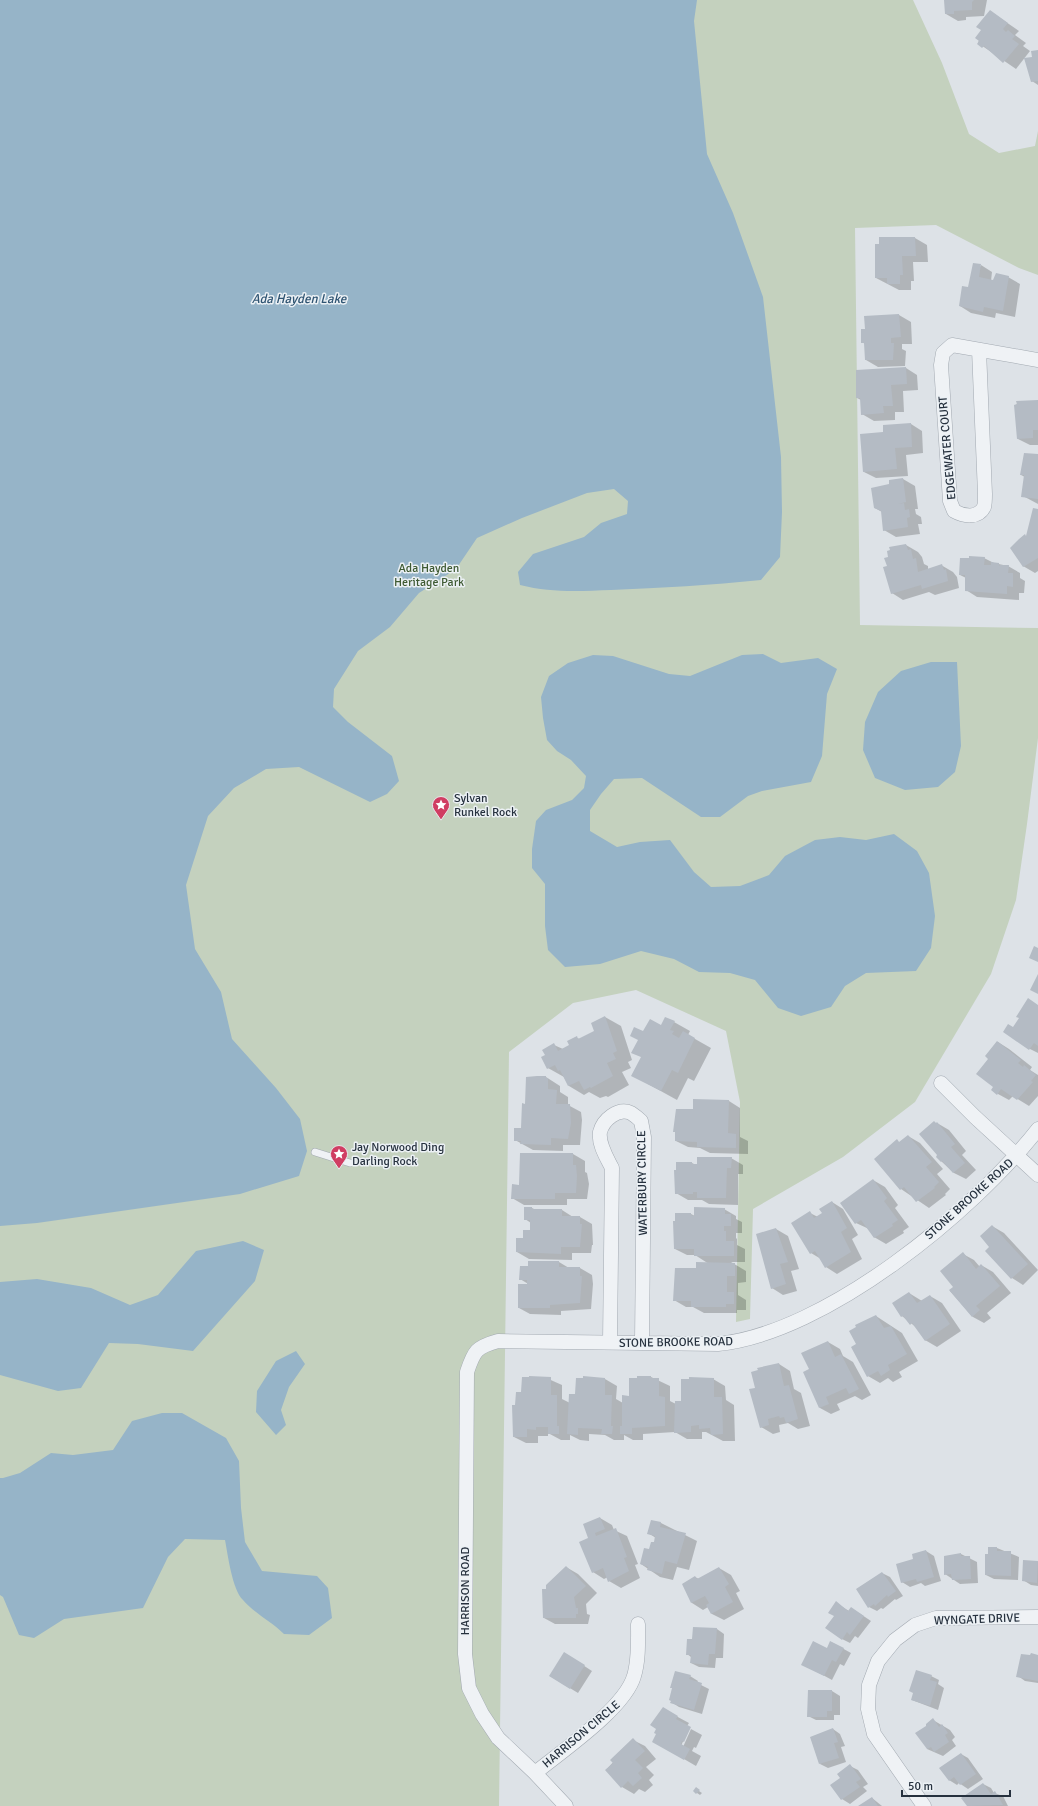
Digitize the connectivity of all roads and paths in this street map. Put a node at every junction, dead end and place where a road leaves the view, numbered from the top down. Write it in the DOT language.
graph roads {
  1 [pos="979,350"];
  2 [pos="1038,360"];
  3 [pos="941,1083"];
  4 [pos="1038,1129"];
  5 [pos="314,1152"];
  6 [pos="1017,1156"];
  7 [pos="350,1163"];
  8 [pos="1038,1175"];
  9 [pos="610,1342"];
  10 [pos="642,1343"];
  11 [pos="482,1345"];
  12 [pos="1038,1617"];
  13 [pos="638,1624"];
  14 [pos="535,1772"];
  15 [pos="566,1806"];
  16 [pos="924,1806"];
  1 -- 1 [label="street, EDGEWATER COURT"];
  1 -- 2 [label="street"];
  3 -- 6 [label="street"];
  4 -- 6 [label="street, STONE BROOKE ROAD"];
  5 -- 7 [label="lane"];
  6 -- 8 [label="street"];
  6 -- 10 [label="street, STONE BROOKE ROAD"];
  9 -- 10 [label="street, STONE BROOKE ROAD"];
  9 -- 10 [label="street, WATERBURY CIRCLE"];
  9 -- 11 [label="street, STONE BROOKE ROAD"];
  11 -- 14 [label="street, HARRISON ROAD"];
  12 -- 16 [label="street, WYNGATE DRIVE"];
  13 -- 14 [label="street, HARRISON CIRCLE"];
  14 -- 15 [label="street, HARRISON ROAD"];
}
